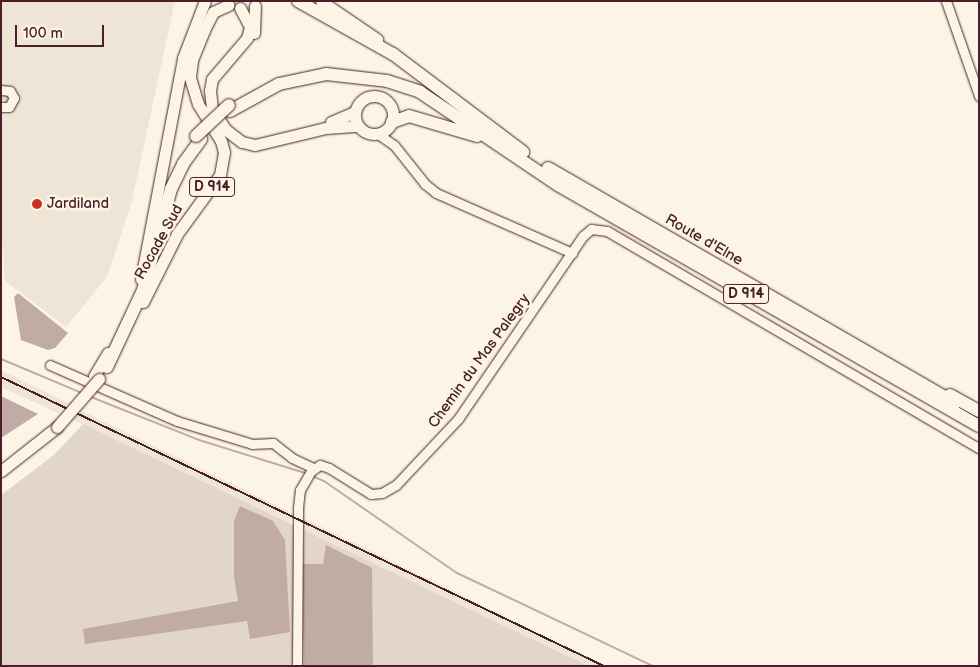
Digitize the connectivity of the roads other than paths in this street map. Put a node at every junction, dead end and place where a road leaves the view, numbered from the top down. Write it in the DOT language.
graph roads {
  1 [pos="205,1"];
  2 [pos="298,1"];
  3 [pos="321,1"];
  4 [pos="946,1"];
  5 [pos="259,4"];
  6 [pos="231,5"];
  7 [pos="393,54"];
  8 [pos="3,87"];
  9 [pos="979,96"];
  10 [pos="1,107"];
  11 [pos="229,108"];
  12 [pos="355,112"];
  13 [pos="471,114"];
  14 [pos="357,126"];
  15 [pos="385,128"];
  16 [pos="198,138"];
  17 [pos="558,185"];
  18 [pos="151,232"];
  19 [pos="572,253"];
  20 [pos="812,321"];
  21 [pos="50,365"];
  22 [pos="107,367"];
  23 [pos="96,378"];
  24 [pos="934,402"];
  25 [pos="979,411"];
  26 [pos="979,417"];
  27 [pos="55,425"];
  28 [pos="979,426"];
  29 [pos="979,431"];
  30 [pos="979,448"];
  31 [pos="1,466"];
  32 [pos="312,470"];
  33 [pos="1,471"];
  34 [pos="297,666"];
  1 -- 18 [label="main road, Rocade Sud / D 914"];
  2 -- 7 [label="highway"];
  3 -- 7 [label="main road"];
  4 -- 9 [label="street"];
  5 -- 6 [label="main road"];
  5 -- 12 [label="main road"];
  6 -- 14 [label="main road"];
  6 -- 22 [label="main road, Rocade Sud / D 914"];
  7 -- 13 [label="highway"];
  8 -- 10 [label="street"];
  11 -- 13 [label="highway, D 914"];
  11 -- 16 [label="highway, D 914"];
  11 -- 17 [label="highway, D 914"];
  12 -- 14 [label="main road"];
  12 -- 15 [label="main road"];
  13 -- 20 [label="highway, Route d'Elne / D 914"];
  14 -- 15 [label="main road"];
  15 -- 17 [label="highway"];
  15 -- 19 [label="street"];
  16 -- 18 [label="highway, D 914"];
  16 -- 22 [label="highway, D 914"];
  17 -- 24 [label="highway, Route d'Elne / D 914"];
  18 -- 23 [label="main road, Rocade Sud / D 914"];
  19 -- 30 [label="street"];
  19 -- 32 [label="street, Chemin du Mas Palegry"];
  20 -- 25 [label="highway"];
  20 -- 26 [label="highway, Route d'Elne / D 914"];
  21 -- 32 [label="street"];
  22 -- 23 [label="main road, Rocade Sud / D 914"];
  23 -- 27 [label="main road, Rocade Sud / D 914, bridge"];
  24 -- 28 [label="highway, Route d'Elne / D 914"];
  24 -- 29 [label="highway"];
  27 -- 31 [label="main road, Rocade Sud / D 914"];
  27 -- 33 [label="main road, Rocade Sud / D 914"];
  32 -- 34 [label="street"];
}
